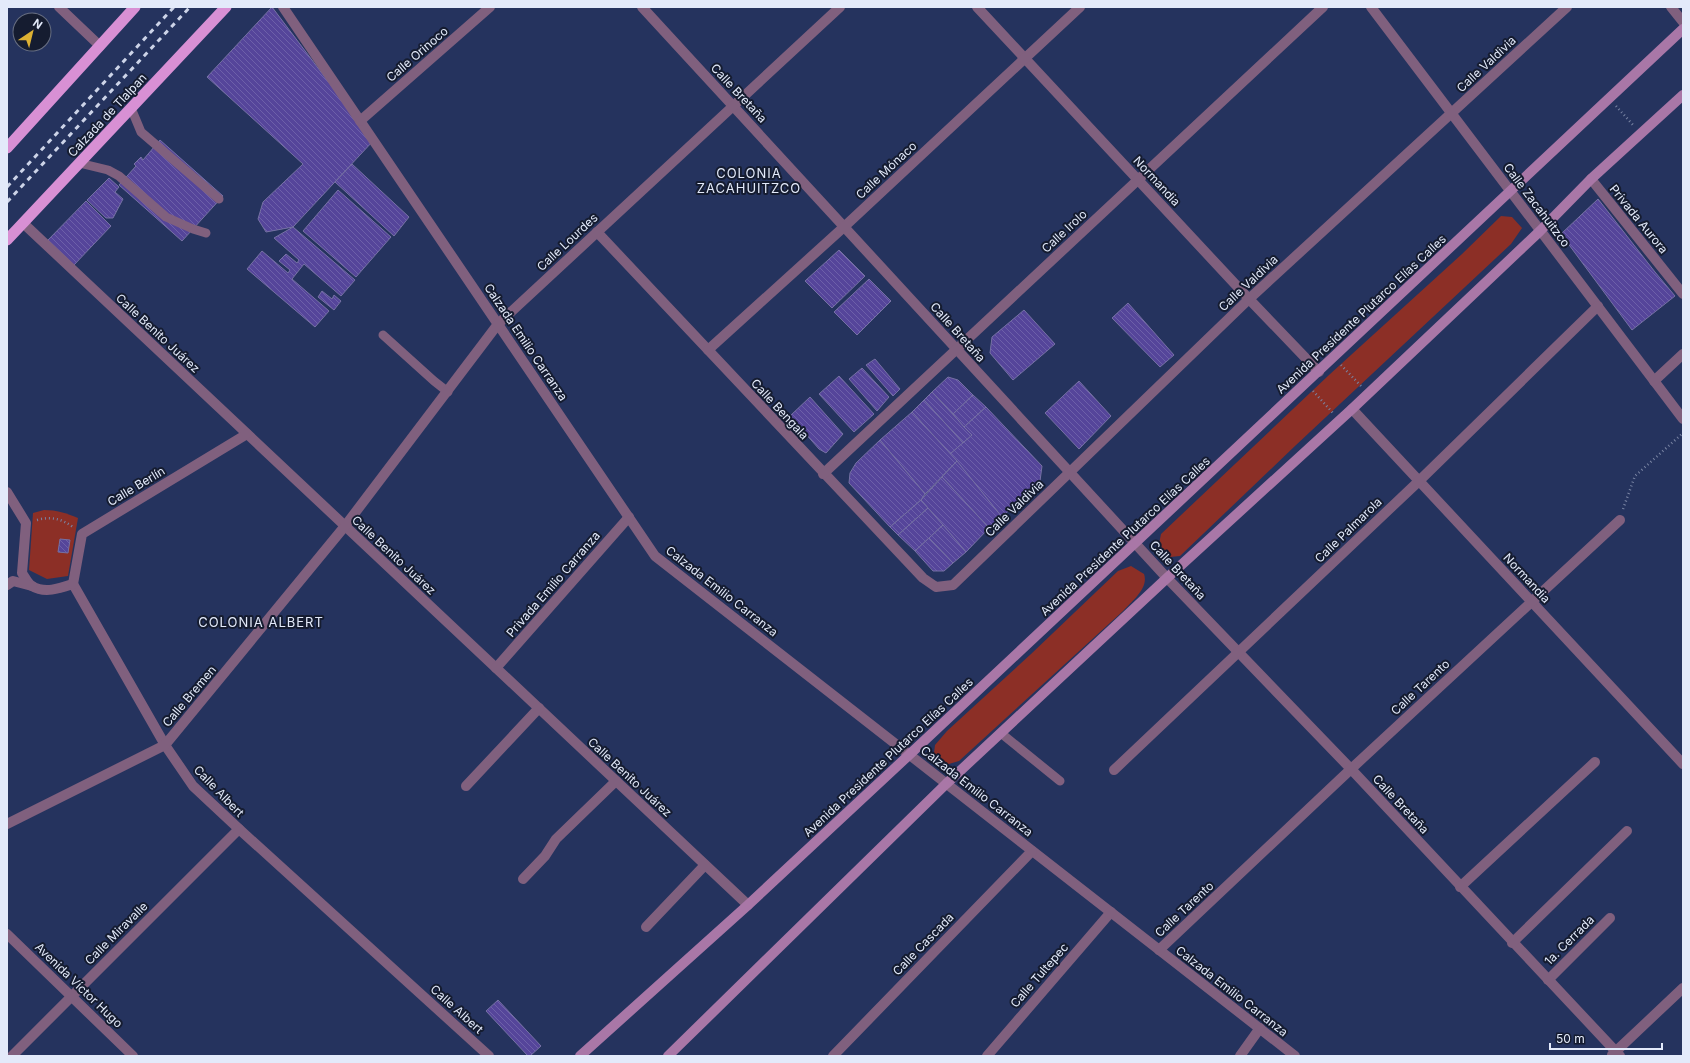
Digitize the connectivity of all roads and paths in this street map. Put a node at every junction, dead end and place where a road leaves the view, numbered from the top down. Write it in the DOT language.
graph roads {
  1 [pos="59,7"];
  2 [pos="135,7"];
  3 [pos="226,7"];
  4 [pos="283,7"];
  5 [pos="490,7"];
  6 [pos="642,7"];
  7 [pos="840,7"];
  8 [pos="977,7"];
  9 [pos="1080,7"];
  10 [pos="1323,7"];
  11 [pos="1371,7"];
  12 [pos="1567,7"];
  13 [pos="1670,7"];
  14 [pos="1683,22"];
  15 [pos="1683,29"];
  16 [pos="100,46"];
  17 [pos="1025,58"];
  18 [pos="1683,95"];
  19 [pos="1610,99"];
  20 [pos="733,106"];
  21 [pos="131,108"];
  22 [pos="1452,114"];
  23 [pos="360,121"];
  24 [pos="1641,134"];
  25 [pos="7,148"];
  26 [pos="79,163"];
  27 [pos="1590,179"];
  28 [pos="1138,180"];
  29 [pos="1510,192"];
  30 [pos="219,200"];
  31 [pos="23,223"];
  32 [pos="845,226"];
  33 [pos="1540,231"];
  34 [pos="597,232"];
  35 [pos="206,233"];
  36 [pos="7,240"];
  37 [pos="1683,294"];
  38 [pos="1249,299"];
  39 [pos="1598,306"];
  40 [pos="498,324"];
  41 [pos="383,335"];
  42 [pos="708,350"];
  43 [pos="956,350"];
  44 [pos="1683,354"];
  45 [pos="1334,357"];
  46 [pos="1319,372"];
  47 [pos="1654,381"];
  48 [pos="1306,383"];
  49 [pos="448,392"];
  50 [pos="1368,394"];
  51 [pos="1352,409"];
  52 [pos="1683,419"];
  53 [pos="1340,420"];
  54 [pos="1683,433"];
  55 [pos="247,434"];
  56 [pos="1070,472"];
  57 [pos="823,474"];
  58 [pos="1419,481"];
  59 [pos="7,492"];
  60 [pos="629,517"];
  61 [pos="1620,520"];
  62 [pos="26,523"];
  63 [pos="345,526"];
  64 [pos="82,534"];
  65 [pos="1136,544"];
  66 [pos="1167,578"];
  67 [pos="73,584"];
  68 [pos="7,585"];
  69 [pos="953,585"];
  70 [pos="32,586"];
  71 [pos="1531,601"];
  72 [pos="1238,653"];
  73 [pos="496,668"];
  74 [pos="539,708"];
  75 [pos="1002,734"];
  76 [pos="165,745"];
  77 [pos="909,755"];
  78 [pos="1595,762"];
  79 [pos="1683,764"];
  80 [pos="1351,769"];
  81 [pos="1114,770"];
  82 [pos="616,781"];
  83 [pos="1060,781"];
  84 [pos="946,784"];
  85 [pos="466,786"];
  86 [pos="7,824"];
  87 [pos="239,829"];
  88 [pos="1627,831"];
  89 [pos="1032,851"];
  90 [pos="705,865"];
  91 [pos="523,879"];
  92 [pos="1460,887"];
  93 [pos="748,905"];
  94 [pos="1111,912"];
  95 [pos="1610,918"];
  96 [pos="646,927"];
  97 [pos="7,934"];
  98 [pos="1512,943"];
  99 [pos="1160,950"];
  100 [pos="1548,980"];
  101 [pos="1683,988"];
  102 [pos="72,996"];
  103 [pos="1260,1028"];
  104 [pos="1615,1054"];
  105 [pos="12,1056"];
  106 [pos="133,1056"];
  107 [pos="489,1056"];
  108 [pos="580,1056"];
  109 [pos="668,1056"];
  110 [pos="833,1056"];
  111 [pos="987,1056"];
  112 [pos="1240,1056"];
  113 [pos="1295,1056"];
  1 -- 16 [label="street"];
  2 -- 16 [label="highway"];
  3 -- 21 [label="highway, Calzada de Tlalpan"];
  4 -- 23 [label="street, Calzada Emilio Carranza"];
  5 -- 23 [label="street, Calle Orinoco"];
  6 -- 20 [label="street, Calle Bretaña"];
  7 -- 20 [label="street, Calle Lourdes"];
  8 -- 17 [label="street, Normandia"];
  9 -- 17 [label="street, Calle Mónaco"];
  10 -- 28 [label="street, Calle Irolo"];
  11 -- 22 [label="street, Calle Zacahuitzco"];
  12 -- 22 [label="street, Calle Valdivia"];
  13 -- 14 [label="street"];
  15 -- 19 [label="main road, Avenida Presidente Plutarco Elías Calles"];
  16 -- 25 [label="highway"];
  17 -- 28 [label="street, Normandia"];
  17 -- 32 [label="street, Calle Mónaco"];
  18 -- 24 [label="main road"];
  19 -- 24 [label="path"];
  19 -- 29 [label="main road, Avenida Presidente Plutarco Elías Calles"];
  20 -- 32 [label="street, Calle Bretaña"];
  20 -- 34 [label="street, Calle Lourdes"];
  21 -- 26 [label="highway, Calzada de Tlalpan"];
  21 -- 30 [label="lane"];
  22 -- 29 [label="street, Calle Zacahuitzco"];
  22 -- 38 [label="street, Calle Valdivia"];
  23 -- 40 [label="street, Calzada Emilio Carranza"];
  24 -- 27 [label="main road"];
  26 -- 31 [label="highway, Calzada de Tlalpan"];
  26 -- 35 [label="lane"];
  27 -- 33 [label="main road"];
  27 -- 37 [label="street, Privada Aurora"];
  28 -- 38 [label="street, Normandia"];
  28 -- 43 [label="street, Calle Irolo"];
  29 -- 33 [label="street, Calle Zacahuitzco"];
  29 -- 45 [label="main road, Avenida Presidente Plutarco Elías Calles"];
  31 -- 36 [label="highway, Calzada de Tlalpan"];
  31 -- 55 [label="street, Calle Benito Juárez"];
  32 -- 42 [label="street, Calle Mónaco"];
  32 -- 43 [label="street, Calle Bretaña"];
  33 -- 39 [label="street, Calle Zacahuitzco"];
  33 -- 50 [label="main road"];
  34 -- 40 [label="street, Calle Lourdes"];
  34 -- 42 [label="street, Calle Bengala"];
  38 -- 46 [label="street, Normandia"];
  38 -- 56 [label="street, Calle Valdivia"];
  39 -- 47 [label="street, Calle Zacahuitzco"];
  39 -- 58 [label="street, Calle Palmarola"];
  40 -- 49 [label="street, Calle Lourdes"];
  40 -- 60 [label="street, Calzada Emilio Carranza"];
  41 -- 49 [label="lane"];
  42 -- 57 [label="street, Calle Bengala"];
  43 -- 56 [label="street, Calle Bretaña"];
  43 -- 57 [label="street, Calle Irolo"];
  44 -- 47 [label="street"];
  45 -- 46 [label="main road, Avenida Presidente Plutarco Elías Calles"];
  45 -- 50 [label="path"];
  46 -- 48 [label="main road, Avenida Presidente Plutarco Elías Calles"];
  47 -- 52 [label="street, Calle Zacahuitzco"];
  48 -- 53 [label="path"];
  48 -- 65 [label="main road, Avenida Presidente Plutarco Elías Calles"];
  49 -- 63 [label="street, Calle Lourdes"];
  50 -- 51 [label="main road"];
  51 -- 53 [label="main road"];
  51 -- 58 [label="street, Normandia"];
  53 -- 66 [label="main road"];
  54 -- 61 [label="path"];
  55 -- 63 [label="street, Calle Benito Juárez"];
  55 -- 64 [label="street, Calle Berlín"];
  56 -- 65 [label="street, Calle Bretaña"];
  56 -- 69 [label="street, Calle Valdivia"];
  57 -- 69 [label="street, Calle Bengala"];
  58 -- 71 [label="street, Normandia"];
  58 -- 72 [label="street, Calle Palmarola"];
  59 -- 62 [label="street"];
  60 -- 73 [label="street, Privada Emilio Carranza"];
  60 -- 77 [label="street, Calzada Emilio Carranza"];
  61 -- 71 [label="street, Calle Tarento"];
  62 -- 64 [label="path"];
  62 -- 70 [label="street"];
  63 -- 73 [label="street, Calle Benito Juárez"];
  63 -- 76 [label="street, Calle Bremen"];
  64 -- 67 [label="street"];
  65 -- 66 [label="street, Calle Bretaña"];
  65 -- 77 [label="main road, Avenida Presidente Plutarco Elías Calles"];
  66 -- 72 [label="street, Calle Bretaña"];
  66 -- 75 [label="main road"];
  67 -- 70 [label="street"];
  67 -- 76 [label="street, Calle Albert"];
  68 -- 70 [label="street"];
  71 -- 79 [label="street, Normandia"];
  71 -- 80 [label="street, Calle Tarento"];
  72 -- 80 [label="street, Calle Bretaña"];
  72 -- 81 [label="street, Calle Palmarola"];
  73 -- 74 [label="street, Calle Benito Juárez"];
  74 -- 82 [label="street, Calle Benito Juárez"];
  74 -- 85 [label="street"];
  75 -- 83 [label="lane"];
  75 -- 84 [label="main road"];
  76 -- 86 [label="street, Calle Bremen"];
  76 -- 87 [label="street, Calle Albert"];
  77 -- 84 [label="street, Calzada Emilio Carranza"];
  77 -- 93 [label="main road, Avenida Presidente Plutarco Elías Calles"];
  78 -- 92 [label="street"];
  80 -- 92 [label="street, Calle Bretaña"];
  80 -- 99 [label="street, Calle Tarento"];
  82 -- 90 [label="street, Calle Benito Juárez"];
  82 -- 91 [label="street"];
  84 -- 89 [label="street, Calzada Emilio Carranza"];
  84 -- 109 [label="main road"];
  87 -- 102 [label="street, Calle Miravalle"];
  87 -- 107 [label="street, Calle Albert"];
  88 -- 98 [label="street"];
  89 -- 94 [label="street, Calzada Emilio Carranza"];
  89 -- 110 [label="street, Calle Cascada"];
  90 -- 93 [label="street, Calle Benito Juárez"];
  90 -- 96 [label="street"];
  92 -- 98 [label="street, Calle Bretaña"];
  93 -- 108 [label="main road, Avenida Presidente Plutarco Elías Calles"];
  94 -- 99 [label="street, Calzada Emilio Carranza"];
  94 -- 111 [label="street, Calle Tultepec"];
  95 -- 100 [label="street, 1a. Cerrada"];
  97 -- 102 [label="street, Avenida Víctor Hugo"];
  98 -- 100 [label="street, Calle Bretaña"];
  99 -- 103 [label="street, Calzada Emilio Carranza"];
  100 -- 104 [label="street, Calle Bretaña"];
  101 -- 104 [label="street"];
  102 -- 105 [label="street, Calle Miravalle"];
  102 -- 106 [label="street, Avenida Víctor Hugo"];
  103 -- 112 [label="street"];
  103 -- 113 [label="street, Calzada Emilio Carranza"];
}
